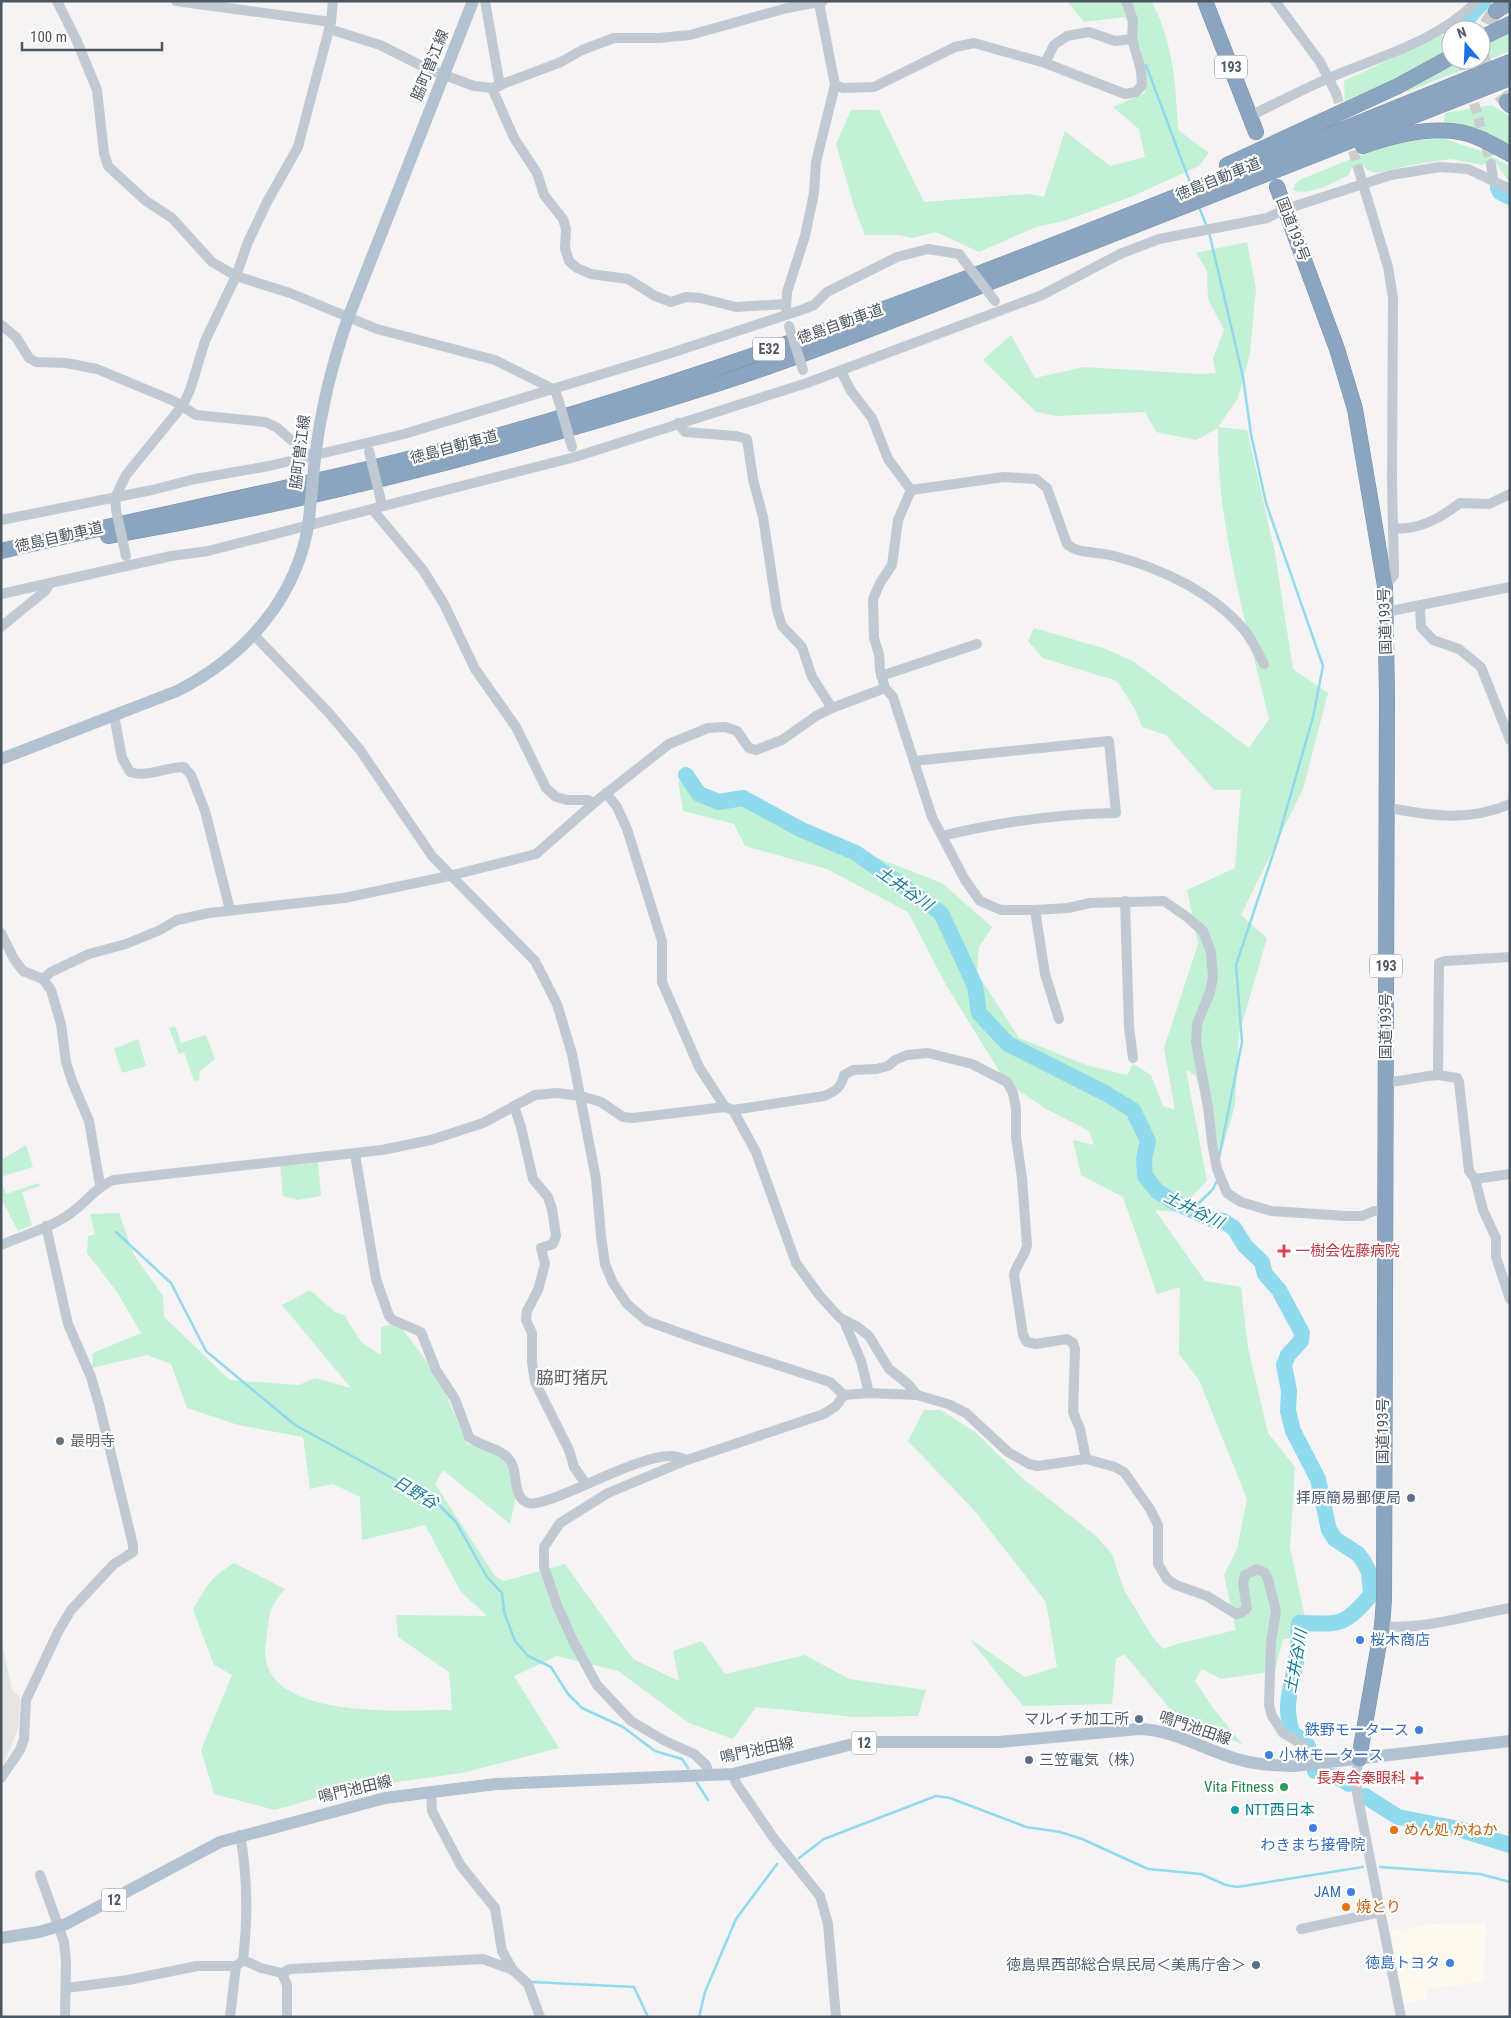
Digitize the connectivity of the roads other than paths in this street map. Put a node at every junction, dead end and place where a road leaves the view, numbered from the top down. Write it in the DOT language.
graph roads {
  1 [pos="57,1"];
  2 [pos="176,1"];
  3 [pos="333,1"];
  4 [pos="472,1"];
  5 [pos="484,1"];
  6 [pos="1126,1"];
  7 [pos="1205,1"];
  8 [pos="1276,1"];
  9 [pos="1477,1"];
  10 [pos="821,2"];
  11 [pos="1510,2"];
  12 [pos="1496,11"];
  13 [pos="1459,20"];
  14 [pos="1510,24"];
  15 [pos="330,25"];
  16 [pos="1441,32"];
  17 [pos="1491,33"];
  18 [pos="1132,39"];
  19 [pos="1441,62"];
  20 [pos="1510,62"];
  21 [pos="1046,63"];
  22 [pos="444,73"];
  23 [pos="1510,78"];
  24 [pos="1328,79"];
  25 [pos="835,85"];
  26 [pos="496,87"];
  27 [pos="1336,93"];
  28 [pos="1250,116"];
  29 [pos="1256,132"];
  30 [pos="1510,154"];
  31 [pos="1491,164"];
  32 [pos="1358,171"];
  33 [pos="1494,179"];
  34 [pos="1363,184"];
  35 [pos="1277,187"];
  36 [pos="1510,189"];
  37 [pos="1207,197"];
  38 [pos="1286,209"];
  39 [pos="1102,225"];
  40 [pos="236,276"];
  41 [pos="786,304"];
  42 [pos="1000,311"];
  43 [pos="786,315"];
  44 [pos="348,318"];
  45 [pos="1,325"];
  46 [pos="841,371"];
  47 [pos="807,383"];
  48 [pos="554,390"];
  49 [pos="183,405"];
  50 [pos="678,423"];
  51 [pos="368,447"];
  52 [pos="313,455"];
  53 [pos="575,457"];
  54 [pos="912,490"];
  55 [pos="1510,494"];
  56 [pos="115,498"];
  57 [pos="379,506"];
  58 [pos="1,520"];
  59 [pos="309,523"];
  60 [pos="1394,528"];
  61 [pos="1,553"];
  62 [pos="129,568"];
  63 [pos="50,582"];
  64 [pos="1385,586"];
  65 [pos="1510,587"];
  66 [pos="1,594"];
  67 [pos="1420,607"];
  68 [pos="1386,612"];
  69 [pos="1,627"];
  70 [pos="254,635"];
  71 [pos="978,644"];
  72 [pos="1264,664"];
  73 [pos="881,676"];
  74 [pos="885,688"];
  75 [pos="832,708"];
  76 [pos="114,715"];
  77 [pos="1510,740"];
  78 [pos="1,759"];
  79 [pos="914,761"];
  80 [pos="606,793"];
  81 [pos="594,802"];
  82 [pos="1510,804"];
  83 [pos="1386,808"];
  84 [pos="942,836"];
  85 [pos="449,876"];
  86 [pos="1126,901"];
  87 [pos="230,910"];
  88 [pos="1035,910"];
  89 [pos="1,933"];
  90 [pos="1510,957"];
  91 [pos="43,979"];
  92 [pos="1059,1019"];
  93 [pos="1133,1058"];
  94 [pos="1438,1075"];
  95 [pos="1386,1082"];
  96 [pos="581,1096"];
  97 [pos="514,1106"];
  98 [pos="729,1108"];
  99 [pos="355,1154"];
  100 [pos="1510,1174"];
  101 [pos="1475,1179"];
  102 [pos="100,1186"];
  103 [pos="1384,1211"];
  104 [pos="46,1226"];
  105 [pos="1,1245"];
  106 [pos="1510,1299"];
  107 [pos="844,1321"];
  108 [pos="869,1393"];
  109 [pos="844,1395"];
  110 [pos="917,1395"];
  111 [pos="1086,1459"];
  112 [pos="687,1460"];
  113 [pos="586,1484"];
  114 [pos="1510,1608"];
  115 [pos="1382,1626"];
  116 [pos="1510,1741"];
  117 [pos="1359,1759"];
  118 [pos="1312,1763"];
  119 [pos="733,1774"];
  120 [pos="710,1775"];
  121 [pos="1,1778"];
  122 [pos="431,1791"];
  123 [pos="240,1835"];
  124 [pos="40,1875"];
  125 [pos="1381,1912"];
  126 [pos="60,1926"];
  127 [pos="1301,1929"];
  128 [pos="1,1938"];
  129 [pos="240,1963"];
  130 [pos="513,1970"];
  131 [pos="282,1973"];
  132 [pos="66,1988"];
  133 [pos="65,2017"];
  134 [pos="230,2017"];
  135 [pos="287,2017"];
  136 [pos="540,2017"];
  137 [pos="836,2017"];
  138 [pos="1402,2017"];
  1 -- 40 [label="street"];
  2 -- 15 [label="street"];
  3 -- 15 [label="street"];
  4 -- 22 [label="main road, 脇町曽江線"];
  5 -- 26 [label="street"];
  6 -- 18 [label="street"];
  7 -- 28 [label="highway, 193"];
  8 -- 24 [label="street"];
  9 -- 13 [label="street"];
  10 -- 25 [label="street"];
  10 -- 26 [label="street"];
  11 -- 12 [label="highway"];
  14 -- 17 [label="highway"];
  15 -- 22 [label="street"];
  15 -- 40 [label="street"];
  16 -- 24 [label="street"];
  18 -- 21 [label="street"];
  18 -- 21 [label="street"];
  19 -- 39 [label="highway"];
  20 -- 39 [label="highway, 徳島自動車道 / E32"];
  21 -- 25 [label="street"];
  22 -- 26 [label="street"];
  22 -- 44 [label="main road, 脇町曽江線"];
  23 -- 37 [label="highway, 徳島自動車道 / E32"];
  24 -- 27 [label="street"];
  24 -- 28 [label="street"];
  25 -- 41 [label="street"];
  26 -- 41 [label="street"];
  28 -- 29 [label="highway, 193"];
  30 -- 37 [label="highway"];
  31 -- 33 [label="street"];
  32 -- 34 [label="street"];
  33 -- 34 [label="street"];
  33 -- 36 [label="street"];
  34 -- 38 [label="street"];
  34 -- 60 [label="street"];
  35 -- 38 [label="highway, 国道193号 / 193"];
  37 -- 61 [label="highway, 徳島自動車道 / E32"];
  38 -- 42 [label="street"];
  38 -- 64 [label="highway, 国道193号 / 193"];
  39 -- 61 [label="highway, 徳島自動車道 / E32"];
  40 -- 44 [label="street"];
  40 -- 49 [label="street"];
  41 -- 43 [label="street"];
  42 -- 43 [label="street, bridge"];
  42 -- 46 [label="street"];
  43 -- 47 [label="street, bridge"];
  43 -- 48 [label="street"];
  44 -- 48 [label="street"];
  44 -- 52 [label="main road, 脇町曽江線"];
  45 -- 49 [label="street"];
  46 -- 47 [label="street"];
  46 -- 54 [label="street"];
  47 -- 50 [label="street"];
  48 -- 51 [label="street"];
  48 -- 53 [label="street, bridge"];
  49 -- 52 [label="street"];
  49 -- 56 [label="street"];
  50 -- 53 [label="street"];
  50 -- 75 [label="street"];
  51 -- 52 [label="street"];
  51 -- 57 [label="street, bridge"];
  52 -- 56 [label="street"];
  52 -- 59 [label="main road, 脇町曽江線, bridge"];
  53 -- 57 [label="street"];
  54 -- 72 [label="street"];
  54 -- 73 [label="street"];
  55 -- 60 [label="street"];
  56 -- 58 [label="street"];
  56 -- 62 [label="street, bridge"];
  57 -- 59 [label="street"];
  57 -- 81 [label="street"];
  59 -- 62 [label="street"];
  59 -- 70 [label="main road, 脇町曽江線"];
  60 -- 64 [label="street"];
  62 -- 63 [label="street"];
  63 -- 66 [label="street"];
  63 -- 69 [label="street"];
  64 -- 68 [label="highway, 国道193号 / 193"];
  65 -- 67 [label="street"];
  67 -- 68 [label="street"];
  67 -- 77 [label="street"];
  68 -- 83 [label="highway, 国道193号 / 193"];
  70 -- 76 [label="main road, 脇町曽江線"];
  70 -- 85 [label="street"];
  71 -- 73 [label="street"];
  73 -- 74 [label="street"];
  74 -- 75 [label="street"];
  74 -- 79 [label="street"];
  75 -- 80 [label="street"];
  76 -- 78 [label="main road, 脇町曽江線"];
  76 -- 87 [label="street"];
  79 -- 84 [label="street"];
  79 -- 84 [label="street"];
  80 -- 81 [label="street"];
  80 -- 98 [label="street"];
  81 -- 85 [label="street"];
  82 -- 83 [label="street"];
  83 -- 95 [label="highway, 国道193号 / 193"];
  84 -- 88 [label="street"];
  85 -- 87 [label="street"];
  85 -- 96 [label="street"];
  86 -- 88 [label="street"];
  86 -- 93 [label="street"];
  86 -- 103 [label="street"];
  87 -- 91 [label="street"];
  88 -- 92 [label="street"];
  89 -- 91 [label="street"];
  90 -- 94 [label="street"];
  91 -- 102 [label="street"];
  94 -- 95 [label="street"];
  94 -- 101 [label="street"];
  95 -- 103 [label="highway, 国道193号 / 193"];
  96 -- 97 [label="street"];
  96 -- 98 [label="street"];
  96 -- 109 [label="street"];
  97 -- 99 [label="street"];
  97 -- 113 [label="street"];
  98 -- 107 [label="street"];
  98 -- 111 [label="street"];
  99 -- 102 [label="street"];
  99 -- 113 [label="street"];
  100 -- 101 [label="street"];
  101 -- 106 [label="street"];
  102 -- 104 [label="street"];
  103 -- 115 [label="highway, 国道193号 / 193"];
  104 -- 105 [label="street"];
  104 -- 121 [label="street"];
  107 -- 108 [label="street"];
  107 -- 110 [label="street"];
  108 -- 109 [label="street"];
  108 -- 110 [label="street"];
  109 -- 112 [label="street"];
  110 -- 111 [label="street"];
  111 -- 118 [label="street"];
  112 -- 113 [label="street"];
  112 -- 120 [label="street"];
  114 -- 115 [label="street"];
  115 -- 117 [label="highway, 国道193号 / 193"];
  116 -- 117 [label="main road, 鳴門池田線 / 12"];
  117 -- 118 [label="main road, 鳴門池田線 / 12"];
  117 -- 125 [label="street"];
  118 -- 119 [label="main road, 鳴門池田線 / 12"];
  119 -- 120 [label="main road, 鳴門池田線 / 12"];
  119 -- 137 [label="street"];
  120 -- 122 [label="main road, 鳴門池田線 / 12"];
  122 -- 123 [label="main road, 鳴門池田線 / 12"];
  122 -- 130 [label="street"];
  123 -- 126 [label="main road, 鳴門池田線 / 12"];
  123 -- 129 [label="street"];
  124 -- 126 [label="street"];
  125 -- 127 [label="street"];
  125 -- 138 [label="street"];
  126 -- 128 [label="main road, 鳴門池田線 / 12"];
  126 -- 132 [label="street"];
  129 -- 131 [label="street"];
  129 -- 132 [label="street"];
  129 -- 134 [label="street"];
  130 -- 131 [label="street"];
  130 -- 136 [label="street"];
  131 -- 135 [label="street"];
  132 -- 133 [label="street"];
}
